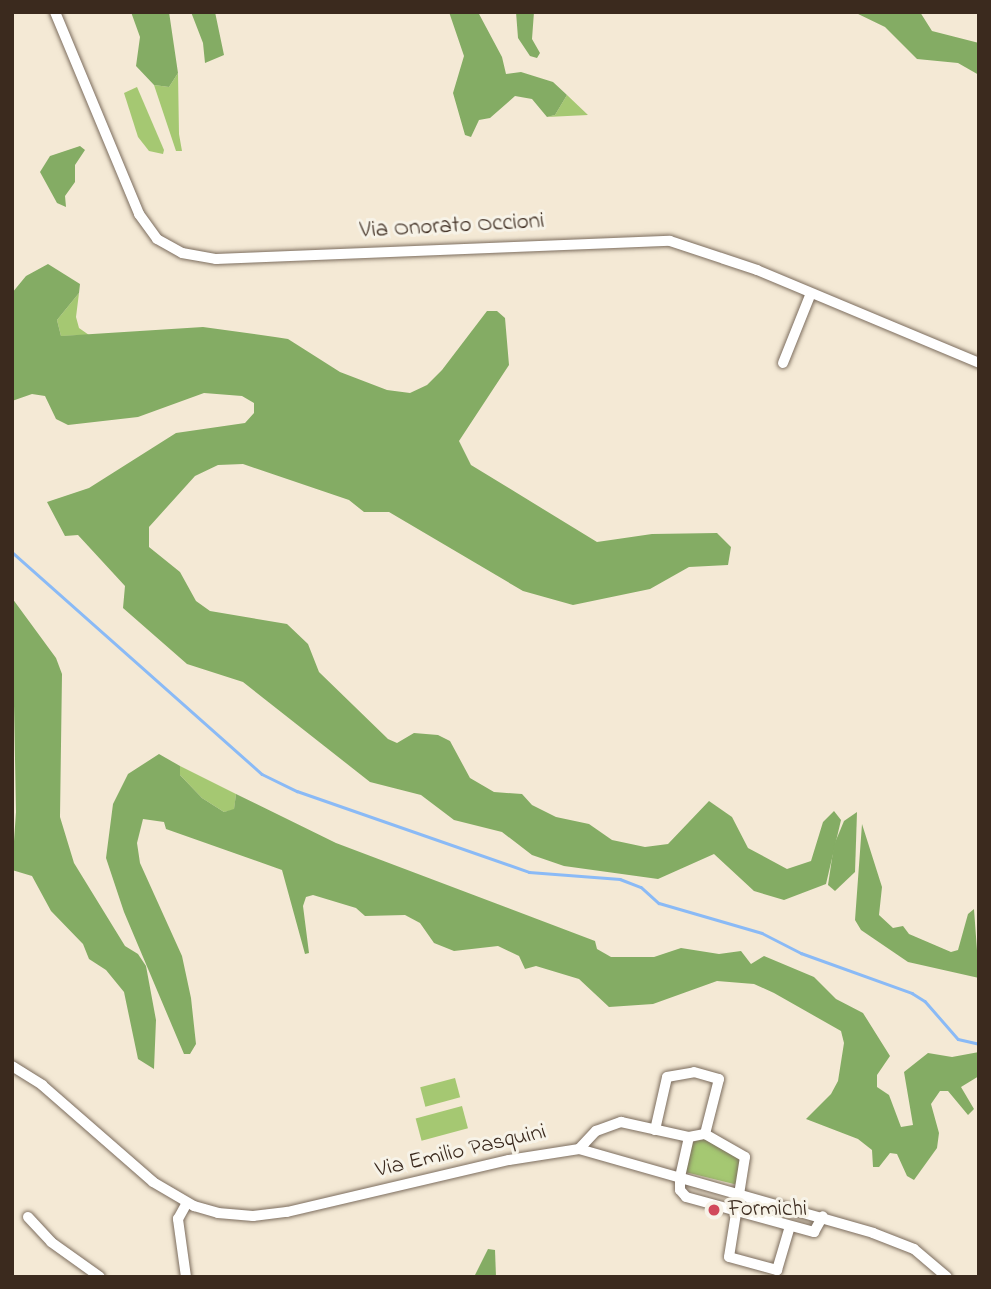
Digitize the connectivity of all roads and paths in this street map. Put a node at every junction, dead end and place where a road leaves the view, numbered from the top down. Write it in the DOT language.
graph roads {
  1 [pos="55,12"];
  2 [pos="811,293"];
  3 [pos="783,363"];
  4 [pos="979,363"];
  5 [pos="12,1066"];
  6 [pos="655,1130"];
  7 [pos="705,1134"];
  8 [pos="689,1137"];
  9 [pos="579,1150"];
  10 [pos="680,1177"];
  11 [pos="738,1194"];
  12 [pos="187,1203"];
  13 [pos="736,1212"];
  14 [pos="823,1216"];
  15 [pos="27,1217"];
  16 [pos="790,1226"];
  17 [pos="100,1277"];
  18 [pos="186,1277"];
  19 [pos="947,1277"];
  1 -- 2 [label="street, Via Onorato Occioni"];
  2 -- 3 [label="street"];
  2 -- 4 [label="street, Via Onorato Occioni"];
  5 -- 12 [label="street, Via Emilio Pasquini"];
  6 -- 7 [label="street"];
  6 -- 8 [label="street"];
  6 -- 9 [label="street"];
  7 -- 8 [label="street"];
  7 -- 11 [label="street"];
  8 -- 10 [label="street"];
  9 -- 10 [label="street, Via Emilio Pasquini"];
  9 -- 12 [label="street, Via Emilio Pasquini"];
  10 -- 11 [label="street, Via Emilio Pasquini"];
  10 -- 13 [label="street"];
  11 -- 13 [label="street"];
  11 -- 14 [label="street, Via Emilio Pasquini"];
  12 -- 18 [label="street"];
  13 -- 16 [label="street"];
  13 -- 16 [label="street"];
  14 -- 16 [label="street"];
  14 -- 19 [label="street, Via Emilio Pasquini"];
  15 -- 17 [label="street"];
}
